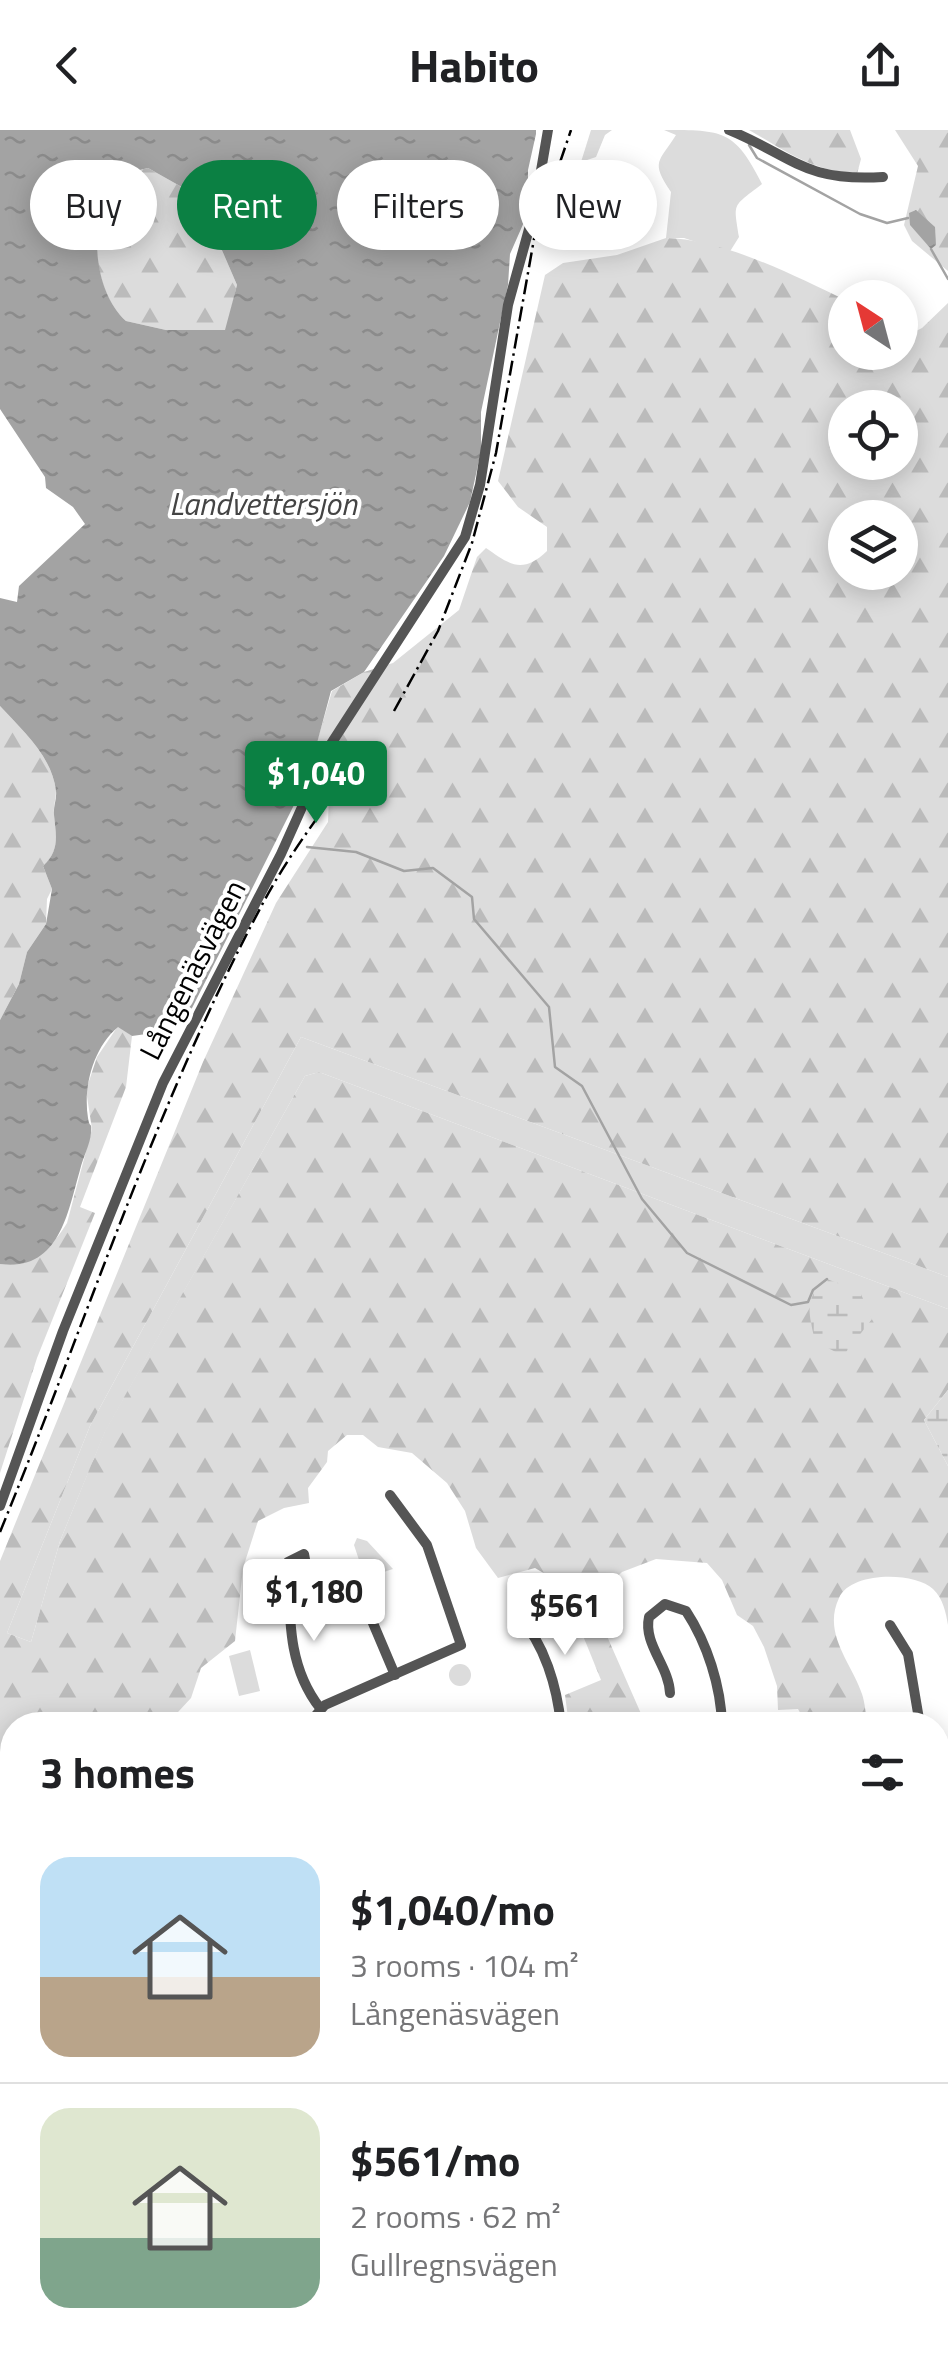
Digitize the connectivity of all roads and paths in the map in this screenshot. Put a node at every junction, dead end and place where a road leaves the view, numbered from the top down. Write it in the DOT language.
graph roads {
  1 [pos="548,130"];
  2 [pos="729,130"];
  3 [pos="883,178"];
  4 [pos="390,1494"];
  5 [pos="0,1506"];
  6 [pos="290,1573"];
  7 [pos="359,1590"];
  8 [pos="518,1615"];
  9 [pos="890,1626"];
  10 [pos="395,1674"];
  11 [pos="670,1693"];
  12 [pos="320,1708"];
  13 [pos="317,1712"];
  14 [pos="559,1712"];
  15 [pos="720,1712"];
  16 [pos="918,1712"];
  1 -- 5 [label="street, Långenäsvägen"];
  2 -- 3 [label="street"];
  4 -- 10 [label="street"];
  6 -- 12 [label="street"];
  7 -- 10 [label="street"];
  8 -- 14 [label="street"];
  9 -- 16 [label="street"];
  10 -- 12 [label="street"];
  11 -- 15 [label="street"];
  12 -- 13 [label="street"];
}
